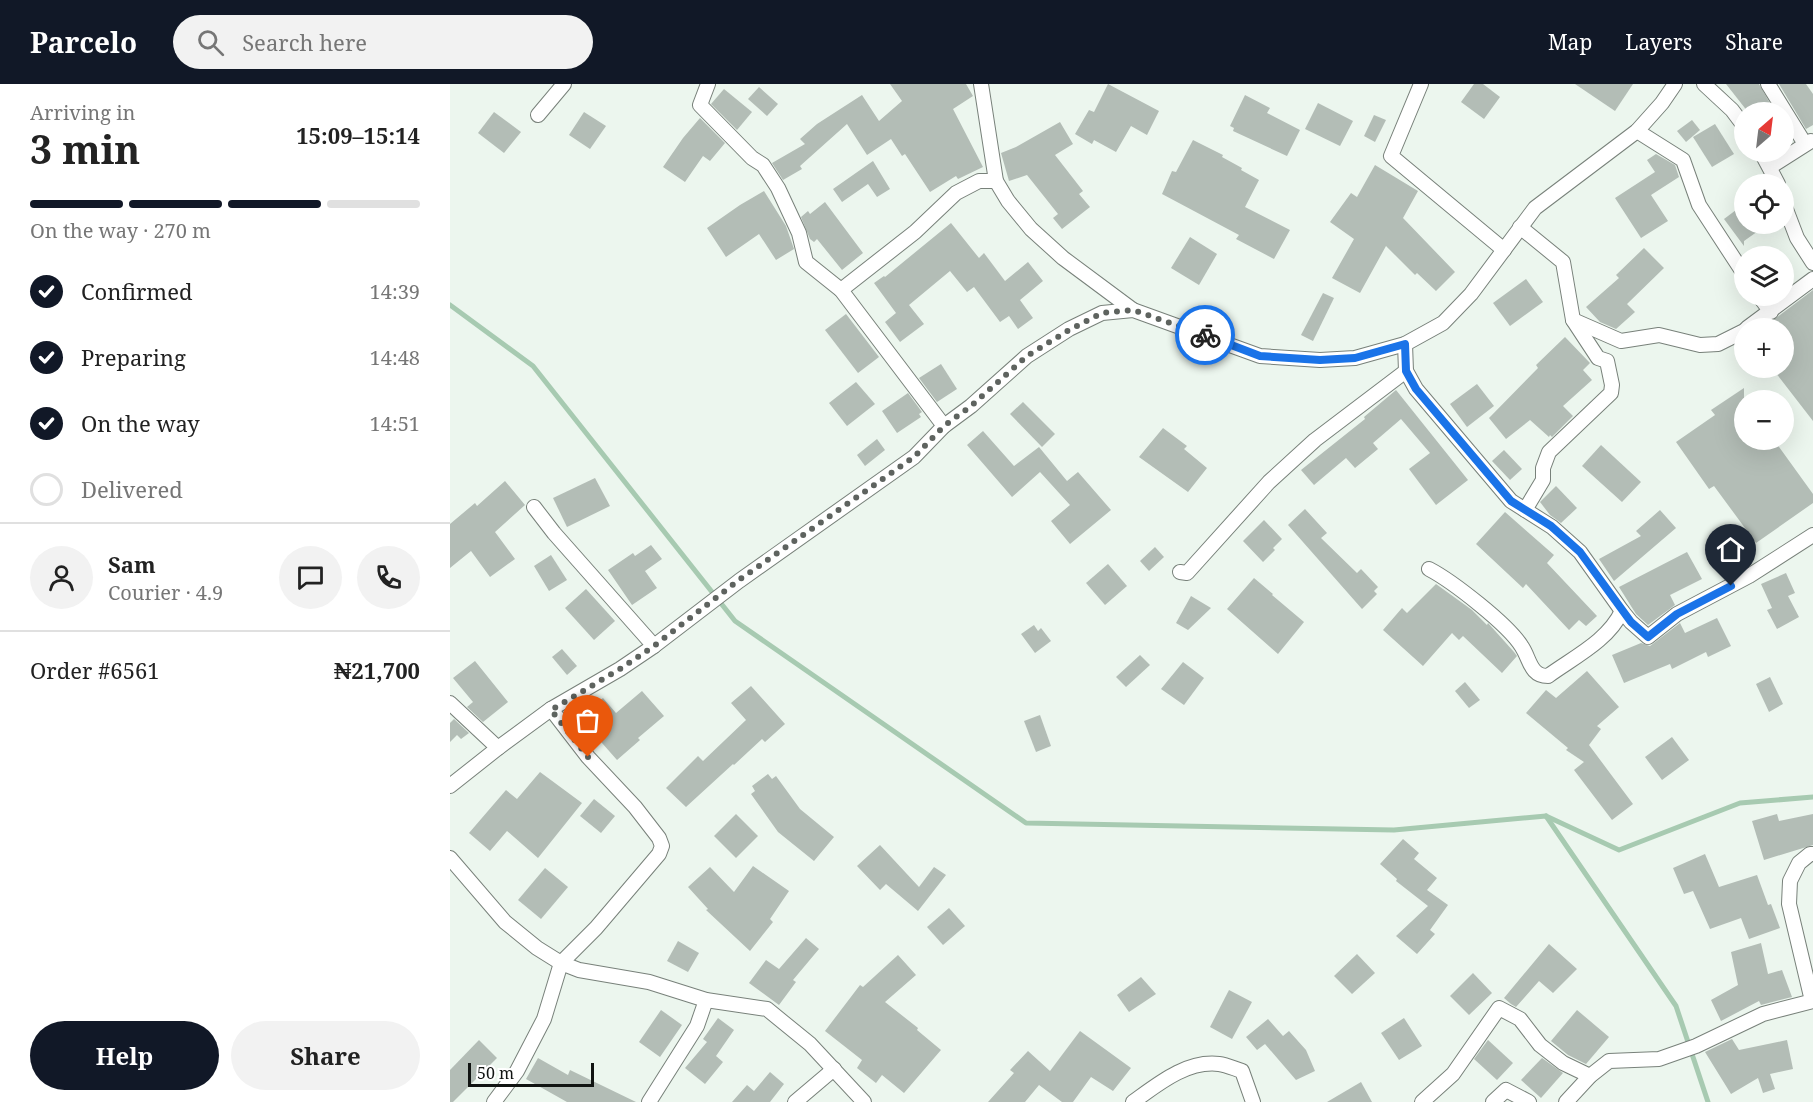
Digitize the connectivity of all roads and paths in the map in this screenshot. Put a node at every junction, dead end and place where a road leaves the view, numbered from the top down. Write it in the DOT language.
graph roads {
  1 [pos="564,84"];
  2 [pos="708,84"];
  3 [pos="981,84"];
  4 [pos="1421,84"];
  5 [pos="1676,84"];
  6 [pos="1704,84"];
  7 [pos="1768,84"];
  8 [pos="1734,113"];
  9 [pos="538,115"];
  10 [pos="1637,131"];
  11 [pos="1809,142"];
  12 [pos="1767,162"];
  13 [pos="1770,167"];
  14 [pos="1773,174"];
  15 [pos="996,181"];
  16 [pos="1520,227"];
  17 [pos="1794,230"];
  18 [pos="1504,250"];
  19 [pos="1734,259"];
  20 [pos="1813,263"];
  21 [pos="1813,279"];
  22 [pos="841,290"];
  23 [pos="1766,306"];
  24 [pos="1133,310"];
  25 [pos="1771,312"];
  26 [pos="1763,318"];
  27 [pos="1573,320"];
  28 [pos="1734,336"];
  29 [pos="1405,344"];
  30 [pos="1406,371"];
  31 [pos="944,426"];
  32 [pos="534,507"];
  33 [pos="1525,510"];
  34 [pos="1813,535"];
  35 [pos="1429,569"];
  36 [pos="1180,572"];
  37 [pos="1622,611"];
  38 [pos="654,646"];
  39 [pos="450,703"];
  40 [pos="551,710"];
  41 [pos="498,748"];
  42 [pos="450,786"];
  43 [pos="1813,854"];
  44 [pos="450,858"];
  45 [pos="561,963"];
  46 [pos="706,1000"];
  47 [pos="1812,1001"];
  48 [pos="834,1069"];
  49 [pos="1590,1076"];
  50 [pos="494,1102"];
  51 [pos="649,1102"];
  52 [pos="795,1102"];
  53 [pos="864,1102"];
  54 [pos="1134,1102"];
  55 [pos="1252,1102"];
  56 [pos="1422,1102"];
  57 [pos="1493,1102"];
  58 [pos="1529,1102"];
  59 [pos="1566,1102"];
  1 -- 9 [label="street"];
  2 -- 22 [label="street"];
  3 -- 15 [label="street"];
  4 -- 18 [label="street"];
  5 -- 10 [label="street"];
  6 -- 8 [label="street"];
  7 -- 11 [label="street"];
  10 -- 16 [label="street"];
  10 -- 19 [label="street"];
  11 -- 13 [label="street"];
  12 -- 13 [label="street"];
  13 -- 14 [label="street"];
  15 -- 22 [label="street"];
  15 -- 24 [label="street"];
  16 -- 18 [label="street"];
  16 -- 27 [label="street"];
  17 -- 20 [label="street"];
  18 -- 29 [label="street"];
  21 -- 25 [label="street"];
  22 -- 31 [label="street"];
  23 -- 25 [label="street"];
  24 -- 29 [label="street"];
  24 -- 31 [label="street"];
  25 -- 26 [label="street"];
  27 -- 28 [label="street"];
  27 -- 33 [label="street"];
  29 -- 30 [label="street"];
  30 -- 33 [label="street"];
  30 -- 36 [label="street"];
  31 -- 38 [label="street"];
  32 -- 38 [label="street"];
  33 -- 37 [label="street"];
  34 -- 37 [label="street"];
  35 -- 37 [label="street"];
  38 -- 40 [label="street"];
  39 -- 41 [label="street"];
  40 -- 41 [label="street"];
  40 -- 45 [label="street"];
  41 -- 42 [label="street"];
  43 -- 47 [label="street"];
  44 -- 45 [label="street"];
  45 -- 46 [label="street"];
  45 -- 50 [label="street"];
  46 -- 48 [label="street"];
  46 -- 51 [label="street"];
  47 -- 49 [label="street"];
  48 -- 52 [label="street"];
  48 -- 53 [label="street"];
  49 -- 56 [label="street"];
  49 -- 59 [label="street"];
  54 -- 55 [label="street"];
  57 -- 58 [label="street"];
}
